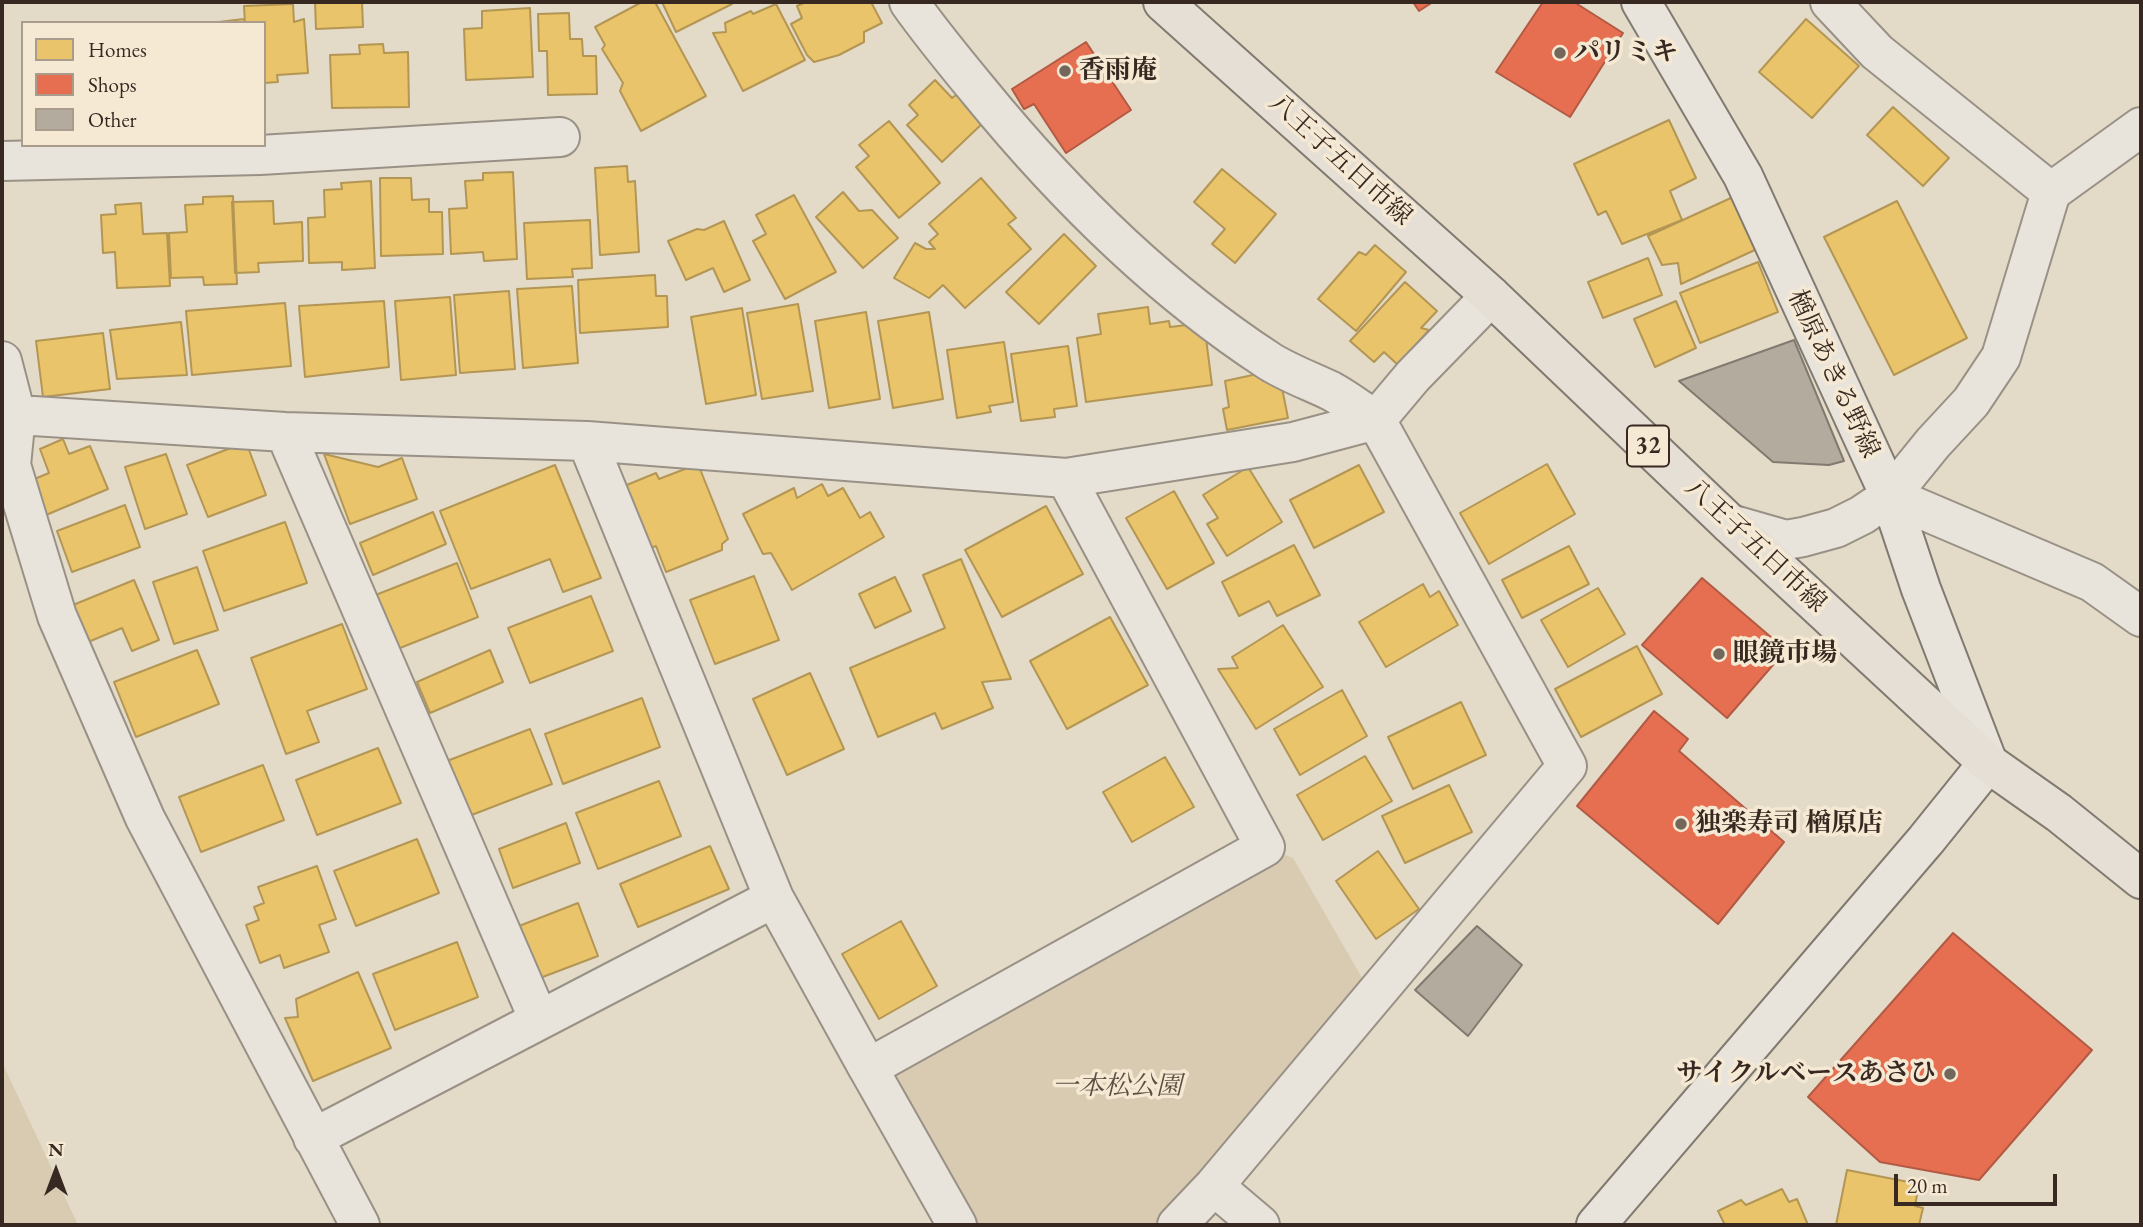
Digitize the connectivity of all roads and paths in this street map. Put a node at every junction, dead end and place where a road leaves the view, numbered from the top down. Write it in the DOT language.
graph roads {
  1 [pos="909,2"];
  2 [pos="1163,2"];
  3 [pos="1641,2"];
  4 [pos="1830,2"];
  5 [pos="2141,127"];
  6 [pos="560,137"];
  7 [pos="2,161"];
  8 [pos="2051,192"];
  9 [pos="1491,296"];
  10 [pos="2,361"];
  11 [pos="9,414"];
  12 [pos="1376,420"];
  13 [pos="285,432"];
  14 [pos="587,441"];
  15 [pos="1066,478"];
  16 [pos="1889,496"];
  17 [pos="1730,524"];
  18 [pos="2141,617"];
  19 [pos="1988,763"];
  20 [pos="2141,879"];
  21 [pos="774,898"];
  22 [pos="539,1020"];
  23 [pos="868,1068"];
  24 [pos="313,1138"];
  25 [pos="1214,1186"];
  26 [pos="360,1225"];
  27 [pos="957,1225"];
  28 [pos="1177,1225"];
  29 [pos="1260,1225"];
  30 [pos="1596,1225"];
  1 -- 12 [label="street"];
  2 -- 9 [label="main road, 八王子五日市線 / 32"];
  3 -- 16 [label="street, 楢原あきる野線"];
  4 -- 8 [label="street"];
  5 -- 8 [label="street"];
  6 -- 7 [label="street"];
  8 -- 16 [label="street"];
  9 -- 12 [label="street"];
  9 -- 17 [label="main road, 八王子五日市線 / 32"];
  10 -- 11 [label="street"];
  11 -- 13 [label="street"];
  11 -- 24 [label="street"];
  12 -- 15 [label="street"];
  12 -- 25 [label="street"];
  13 -- 14 [label="street"];
  13 -- 22 [label="street"];
  14 -- 15 [label="street"];
  14 -- 21 [label="street"];
  15 -- 23 [label="street"];
  16 -- 17 [label="street"];
  16 -- 18 [label="street"];
  16 -- 19 [label="street, 楢原あきる野線"];
  17 -- 19 [label="main road, 八王子五日市線 / 32"];
  19 -- 20 [label="main road, 八王子五日市線 / 32"];
  19 -- 30 [label="street"];
  21 -- 22 [label="street"];
  21 -- 23 [label="street"];
  22 -- 24 [label="street"];
  23 -- 27 [label="street"];
  24 -- 26 [label="street"];
  25 -- 28 [label="street"];
  25 -- 29 [label="street"];
}
